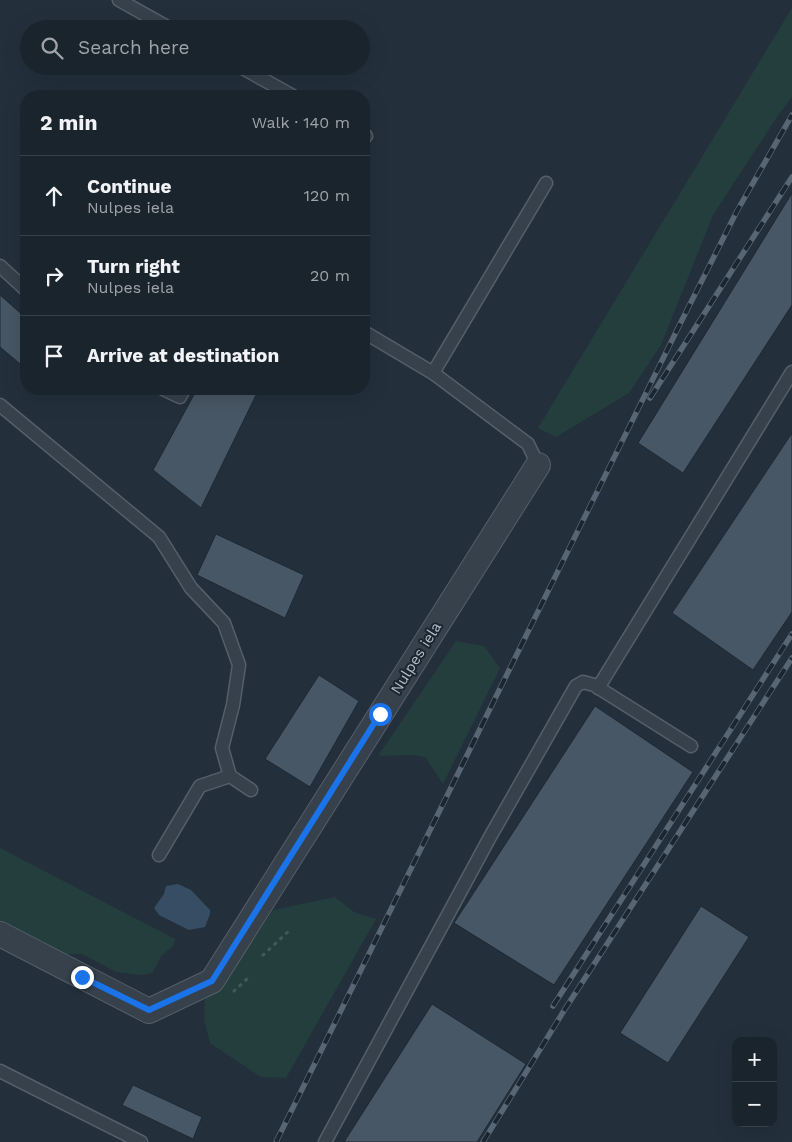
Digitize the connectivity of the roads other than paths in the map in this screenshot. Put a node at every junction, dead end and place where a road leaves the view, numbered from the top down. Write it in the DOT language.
graph roads {
  1 [pos="119,0"];
  2 [pos="155,20"];
  3 [pos="255,75"];
  4 [pos="282,90"];
  5 [pos="546,183"];
  6 [pos="0,266"];
  7 [pos="20,284"];
  8 [pos="370,336"];
  9 [pos="792,372"];
  10 [pos="433,373"];
  11 [pos="0,405"];
  12 [pos="538,465"];
  13 [pos="598,688"];
  14 [pos="691,746"];
  15 [pos="230,776"];
  16 [pos="251,790"];
  17 [pos="158,855"];
  18 [pos="0,934"];
  19 [pos="0,1071"];
  20 [pos="106,1125"];
  21 [pos="121,1142"];
  22 [pos="141,1142"];
  23 [pos="325,1142"];
  1 -- 2 [label="lane"];
  3 -- 4 [label="lane"];
  5 -- 10 [label="lane"];
  6 -- 7 [label="lane"];
  8 -- 10 [label="lane"];
  9 -- 13 [label="lane"];
  10 -- 12 [label="lane"];
  11 -- 15 [label="lane"];
  12 -- 18 [label="street, Nulpes iela"];
  13 -- 14 [label="lane"];
  13 -- 23 [label="lane"];
  15 -- 16 [label="lane"];
  15 -- 17 [label="lane"];
  19 -- 20 [label="lane"];
  20 -- 21 [label="lane"];
  20 -- 22 [label="lane"];
}
